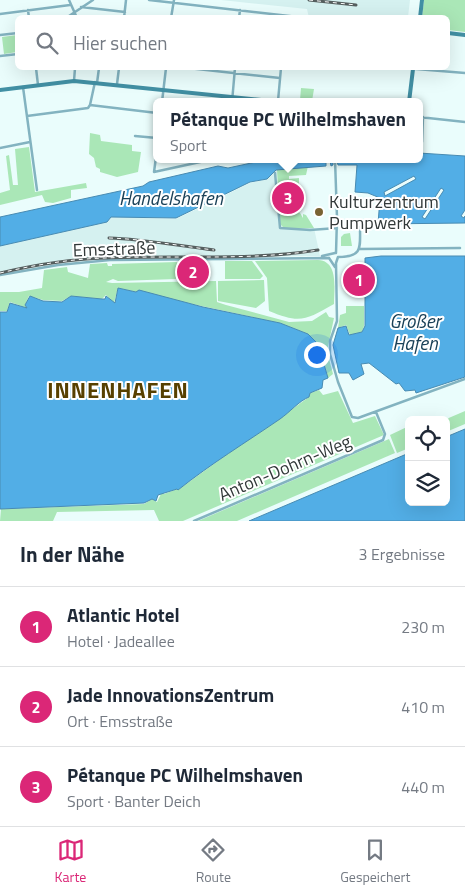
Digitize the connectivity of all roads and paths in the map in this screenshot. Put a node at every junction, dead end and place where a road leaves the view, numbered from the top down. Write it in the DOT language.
graph roads {
  1 [pos="70,0"];
  2 [pos="93,0"];
  3 [pos="126,0"];
  4 [pos="149,0"];
  5 [pos="422,0"];
  6 [pos="173,1"];
  7 [pos="70,5"];
  8 [pos="81,7"];
  9 [pos="28,10"];
  10 [pos="240,10"];
  11 [pos="74,12"];
  12 [pos="125,12"];
  13 [pos="0,14"];
  14 [pos="29,15"];
  15 [pos="70,15"];
  16 [pos="76,15"];
  17 [pos="124,15"];
  18 [pos="172,15"];
  19 [pos="239,15"];
  20 [pos="278,15"];
  21 [pos="420,15"];
  22 [pos="15,33"];
  23 [pos="0,35"];
  24 [pos="15,54"];
  25 [pos="0,56"];
  26 [pos="36,70"];
  27 [pos="75,70"];
  28 [pos="99,70"];
  29 [pos="119,70"];
  30 [pos="166,70"];
  31 [pos="206,70"];
  32 [pos="281,70"];
  33 [pos="413,70"];
  34 [pos="434,70"];
  35 [pos="234,73"];
  36 [pos="465,73"];
  37 [pos="280,78"];
  38 [pos="74,80"];
  39 [pos="96,83"];
  40 [pos="118,84"];
  41 [pos="38,85"];
  42 [pos="23,87"];
  43 [pos="164,89"];
  44 [pos="0,90"];
  45 [pos="163,98"];
  46 [pos="225,98"];
  47 [pos="232,98"];
  48 [pos="279,98"];
  49 [pos="409,98"];
  50 [pos="90,106"];
  51 [pos="153,114"];
  52 [pos="27,116"];
  53 [pos="423,117"];
  54 [pos="465,122"];
  55 [pos="135,136"];
  56 [pos="153,138"];
  57 [pos="30,142"];
  58 [pos="0,148"];
  59 [pos="155,163"];
  60 [pos="196,163"];
  61 [pos="335,163"];
  62 [pos="276,173"];
  63 [pos="37,190"];
  64 [pos="360,227"];
  65 [pos="337,228"];
  66 [pos="460,248"];
  67 [pos="360,249"];
  68 [pos="335,254"];
  69 [pos="329,256"];
  70 [pos="334,261"];
  71 [pos="0,275"];
  72 [pos="465,379"];
  73 [pos="376,411"];
  74 [pos="194,521"];
  1 -- 7 [label="street"];
  2 -- 8 [label="street"];
  3 -- 12 [label="street"];
  4 -- 6 [label="street"];
  5 -- 21 [label="street"];
  6 -- 10 [label="street"];
  6 -- 18 [label="street"];
  7 -- 9 [label="street"];
  7 -- 11 [label="street"];
  8 -- 11 [label="street"];
  8 -- 12 [label="street"];
  9 -- 13 [label="street"];
  9 -- 14 [label="street"];
  10 -- 19 [label="street"];
  10 -- 20 [label="street"];
  11 -- 15 [label="street"];
  11 -- 16 [label="street"];
  12 -- 17 [label="street"];
  22 -- 23 [label="street"];
  24 -- 25 [label="street"];
  26 -- 41 [label="street"];
  27 -- 38 [label="street"];
  28 -- 39 [label="street"];
  29 -- 40 [label="street"];
  30 -- 43 [label="street"];
  31 -- 35 [label="street"];
  32 -- 37 [label="street"];
  33 -- 49 [label="street"];
  34 -- 36 [label="street"];
  35 -- 37 [label="street"];
  35 -- 47 [label="street"];
  37 -- 48 [label="street"];
  38 -- 39 [label="street"];
  38 -- 41 [label="street"];
  39 -- 40 [label="street"];
  39 -- 50 [label="street"];
  40 -- 43 [label="street"];
  41 -- 42 [label="street"];
  42 -- 44 [label="street"];
  42 -- 52 [label="street"];
  43 -- 45 [label="street"];
  43 -- 46 [label="street"];
  50 -- 51 [label="street"];
  50 -- 52 [label="street"];
  52 -- 57 [label="street"];
  53 -- 54 [label="street"];
  55 -- 56 [label="street"];
  57 -- 58 [label="street"];
  57 -- 63 [label="street"];
  59 -- 60 [label="street"];
  61 -- 65 [label="street"];
  62 -- 65 [label="street"];
  64 -- 67 [label="street"];
  65 -- 68 [label="street"];
  66 -- 67 [label="street"];
  67 -- 68 [label="street"];
  68 -- 69 [label="street"];
  68 -- 70 [label="street"];
  69 -- 70 [label="street"];
  69 -- 71 [label="street, Emsstraße"];
  70 -- 73 [label="street"];
  72 -- 73 [label="street"];
  73 -- 74 [label="street, Anton-Dohrn-Weg"];
}
